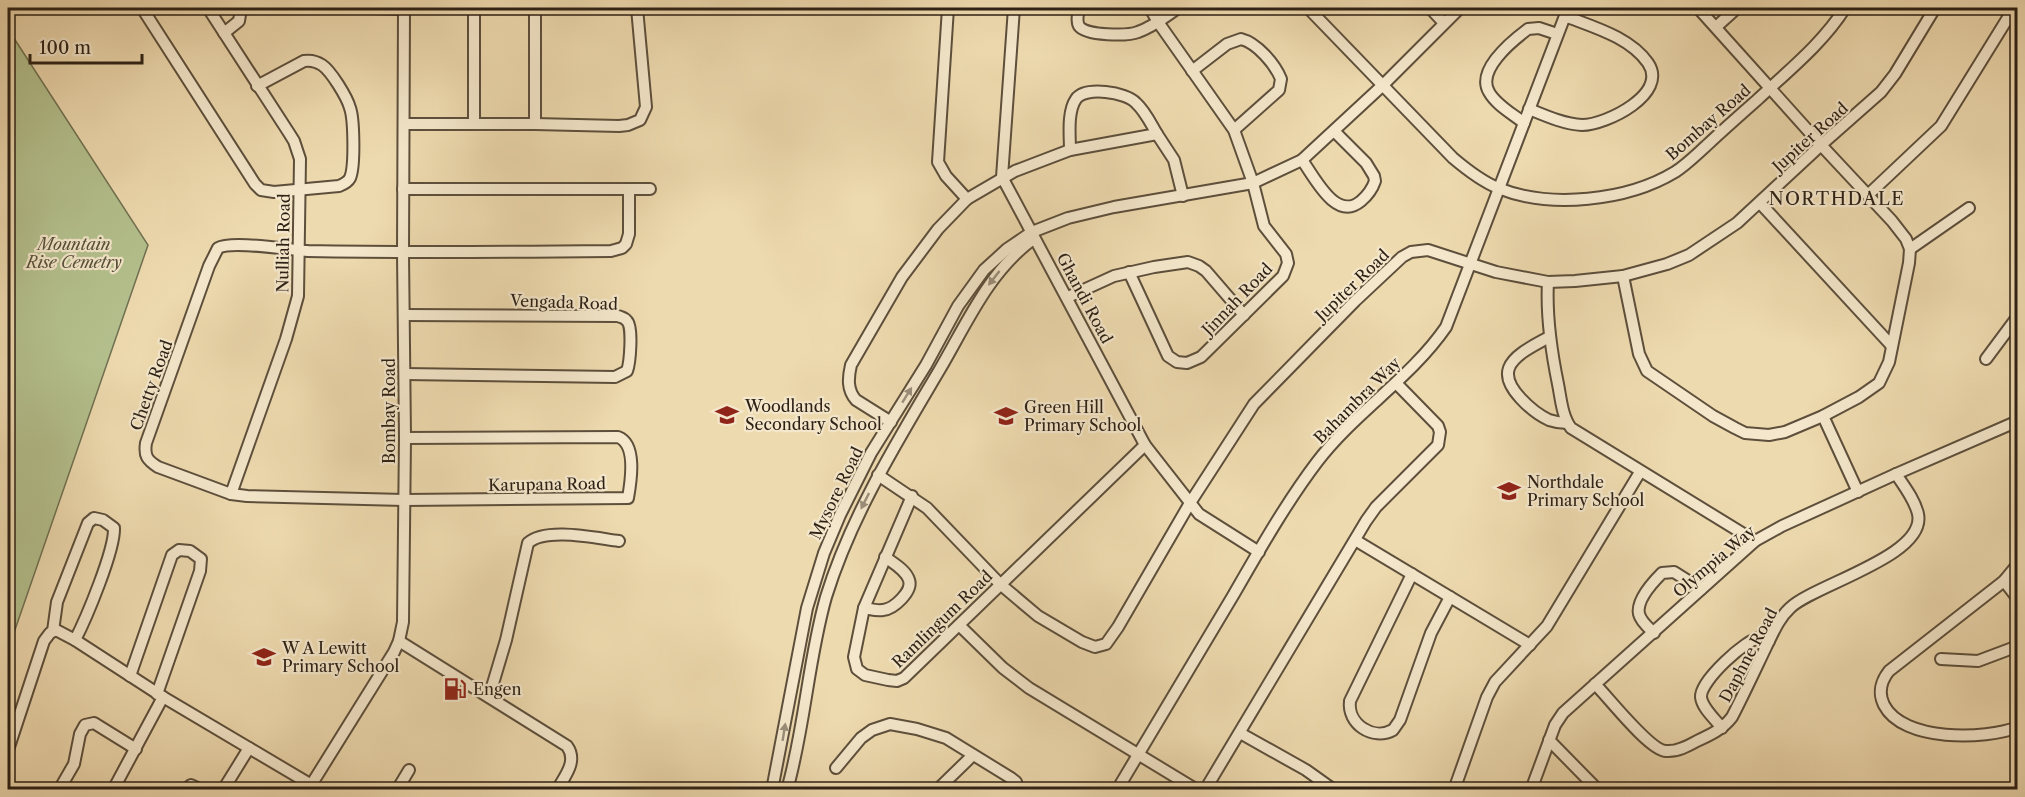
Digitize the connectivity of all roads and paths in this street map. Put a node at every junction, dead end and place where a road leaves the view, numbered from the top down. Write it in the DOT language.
graph roads {
  1 [pos="142,8"];
  2 [pos="208,8"];
  3 [pos="241,8"];
  4 [pos="372,8"];
  5 [pos="404,8"];
  6 [pos="474,8"];
  7 [pos="535,8"];
  8 [pos="637,8"];
  9 [pos="948,8"];
  10 [pos="1014,8"];
  11 [pos="1078,8"];
  12 [pos="1150,8"];
  13 [pos="1178,8"];
  14 [pos="1308,8"];
  15 [pos="1430,8"];
  16 [pos="1460,8"];
  17 [pos="1698,8"];
  18 [pos="1737,8"];
  19 [pos="1845,8"];
  20 [pos="1935,8"];
  21 [pos="2014,8"];
  22 [pos="1566,12"];
  23 [pos="1158,22"];
  24 [pos="1444,23"];
  25 [pos="1716,27"];
  26 [pos="224,33"];
  27 [pos="1557,34"];
  28 [pos="1192,71"];
  29 [pos="1383,85"];
  30 [pos="257,86"];
  31 [pos="1770,88"];
  32 [pos="1529,109"];
  33 [pos="1524,123"];
  34 [pos="405,124"];
  35 [pos="474,124"];
  36 [pos="535,124"];
  37 [pos="1234,130"];
  38 [pos="1334,131"];
  39 [pos="1156,134"];
  40 [pos="1821,145"];
  41 [pos="1070,150"];
  42 [pos="1302,160"];
  43 [pos="1002,177"];
  44 [pos="1253,183"];
  45 [pos="1498,188"];
  46 [pos="403,189"];
  47 [pos="650,189"];
  48 [pos="299,190"];
  49 [pos="629,190"];
  50 [pos="1869,194"];
  51 [pos="1183,196"];
  52 [pos="967,199"];
  53 [pos="1760,203"];
  54 [pos="1969,207"];
  55 [pos="1037,233"];
  56 [pos="1910,249"];
  57 [pos="300,250"];
  58 [pos="403,253"];
  59 [pos="1470,264"];
  60 [pos="1129,272"];
  61 [pos="1623,276"];
  62 [pos="1548,282"];
  63 [pos="1068,297"];
  64 [pos="404,315"];
  65 [pos="1244,315"];
  66 [pos="2018,316"];
  67 [pos="1549,338"];
  68 [pos="1892,346"];
  69 [pos="1986,359"];
  70 [pos="405,374"];
  71 [pos="1396,383"];
  72 [pos="1823,417"];
  73 [pos="891,422"];
  74 [pos="2018,422"];
  75 [pos="1567,423"];
  76 [pos="405,438"];
  77 [pos="1145,445"];
  78 [pos="1640,472"];
  79 [pos="1896,474"];
  80 [pos="879,475"];
  81 [pos="1858,492"];
  82 [pos="231,494"];
  83 [pos="912,496"];
  84 [pos="404,500"];
  85 [pos="1190,503"];
  86 [pos="1355,540"];
  87 [pos="619,541"];
  88 [pos="1755,541"];
  89 [pos="1259,552"];
  90 [pos="885,557"];
  91 [pos="2018,564"];
  92 [pos="1413,574"];
  93 [pos="2004,581"];
  94 [pos="1000,584"];
  95 [pos="1701,589"];
  96 [pos="1450,597"];
  97 [pos="2018,599"];
  98 [pos="864,608"];
  99 [pos="960,626"];
  100 [pos="57,631"];
  101 [pos="1654,633"];
  102 [pos="75,640"];
  103 [pos="399,641"];
  104 [pos="1769,641"];
  105 [pos="1530,645"];
  106 [pos="2018,646"];
  107 [pos="1941,660"];
  108 [pos="130,676"];
  109 [pos="1595,684"];
  110 [pos="160,696"];
  111 [pos="489,697"];
  112 [pos="2018,727"];
  113 [pos="1722,728"];
  114 [pos="1240,734"];
  115 [pos="1549,740"];
  116 [pos="249,748"];
  117 [pos="136,749"];
  118 [pos="8,750"];
  119 [pos="1139,754"];
  120 [pos="972,756"];
  121 [pos="836,768"];
  122 [pos="409,770"];
  123 [pos="313,788"];
  124 [pos="59,789"];
  125 [pos="113,789"];
  126 [pos="185,789"];
  127 [pos="202,789"];
  128 [pos="223,789"];
  129 [pos="397,789"];
  130 [pos="557,789"];
  131 [pos="772,789"];
  132 [pos="787,789"];
  133 [pos="937,789"];
  134 [pos="1018,789"];
  135 [pos="1117,789"];
  136 [pos="1197,789"];
  137 [pos="1205,789"];
  138 [pos="1334,789"];
  139 [pos="1454,789"];
  140 [pos="1531,789"];
  141 [pos="1598,789"];
  1 -- 48 [label="street"];
  2 -- 26 [label="street, Nulliah Road"];
  3 -- 26 [label="street"];
  4 -- 5 [label="street"];
  5 -- 34 [label="street, Bombay Road"];
  6 -- 35 [label="street"];
  7 -- 36 [label="street"];
  8 -- 36 [label="street"];
  9 -- 52 [label="street"];
  10 -- 43 [label="street"];
  11 -- 23 [label="street"];
  12 -- 23 [label="street, Jinnah Road"];
  13 -- 23 [label="street"];
  14 -- 29 [label="street, Bombay Road"];
  15 -- 24 [label="street"];
  16 -- 24 [label="street, Mysore Road"];
  17 -- 25 [label="street"];
  18 -- 25 [label="street"];
  19 -- 31 [label="street, Bombay Road"];
  20 -- 40 [label="street, Jupiter Road"];
  21 -- 50 [label="street"];
  22 -- 27 [label="street, Bahambra Way"];
  22 -- 32 [label="street"];
  23 -- 28 [label="street, Jinnah Road"];
  24 -- 29 [label="street, Mysore Road"];
  25 -- 31 [label="street"];
  26 -- 30 [label="street, Nulliah Road"];
  27 -- 32 [label="street, Bahambra Way"];
  27 -- 33 [label="street"];
  28 -- 37 [label="street, Jinnah Road"];
  28 -- 37 [label="street"];
  29 -- 38 [label="street, Mysore Road"];
  29 -- 45 [label="street, Bombay Road"];
  30 -- 48 [label="street, Nulliah Road"];
  30 -- 48 [label="street"];
  31 -- 40 [label="street"];
  31 -- 45 [label="street, Bombay Road"];
  32 -- 33 [label="street, Bahambra Way"];
  33 -- 45 [label="street, Bahambra Way"];
  34 -- 35 [label="street"];
  34 -- 46 [label="street, Bombay Road"];
  35 -- 36 [label="street"];
  37 -- 44 [label="street, Jinnah Road"];
  38 -- 42 [label="street, Mysore Road"];
  38 -- 42 [label="street"];
  39 -- 41 [label="street"];
  39 -- 41 [label="street"];
  39 -- 51 [label="street"];
  40 -- 50 [label="street"];
  40 -- 53 [label="street, Jupiter Road"];
  41 -- 43 [label="street"];
  42 -- 44 [label="street, Mysore Road"];
  43 -- 52 [label="street"];
  43 -- 55 [label="street, Ghandi Road"];
  44 -- 51 [label="street, Mysore Road"];
  44 -- 65 [label="street, Jinnah Road"];
  45 -- 59 [label="street, Bahambra Way"];
  46 -- 49 [label="street"];
  46 -- 58 [label="street, Bombay Road"];
  47 -- 49 [label="street"];
  48 -- 57 [label="street, Nulliah Road"];
  49 -- 58 [label="street, Chetty Road"];
  50 -- 56 [label="street"];
  51 -- 55 [label="street, Mysore Road"];
  52 -- 73 [label="street"];
  53 -- 61 [label="street, Jupiter Road"];
  53 -- 68 [label="street"];
  54 -- 56 [label="street"];
  55 -- 63 [label="street, Ghandi Road"];
  73 -- 55 [label="street, Mysore Road, one-way"];
  55 -- 80 [label="street, Mysore Road, one-way"];
  56 -- 68 [label="street"];
  57 -- 58 [label="street, Chetty Road"];
  57 -- 82 [label="street, Nulliah Road"];
  57 -- 82 [label="street, Chetty Road"];
  58 -- 64 [label="street, Bombay Road"];
  59 -- 62 [label="street, Jupiter Road"];
  59 -- 71 [label="street, Bahambra Way"];
  59 -- 85 [label="street, Jupiter Road"];
  60 -- 63 [label="street"];
  60 -- 65 [label="street"];
  60 -- 65 [label="street, Jinnah Road"];
  61 -- 62 [label="street, Jupiter Road"];
  61 -- 72 [label="street"];
  62 -- 67 [label="street"];
  63 -- 77 [label="street, Ghandi Road"];
  64 -- 70 [label="street, Bombay Road"];
  64 -- 70 [label="street, Vengada Road"];
  66 -- 69 [label="street"];
  67 -- 75 [label="street"];
  67 -- 75 [label="street"];
  68 -- 72 [label="street"];
  70 -- 76 [label="street, Bombay Road"];
  71 -- 86 [label="street"];
  71 -- 89 [label="street, Bahambra Way"];
  72 -- 81 [label="street"];
  131 -- 73 [label="street, Mysore Road, one-way"];
  74 -- 79 [label="street, Olympia Way"];
  75 -- 78 [label="street"];
  76 -- 84 [label="street, Bombay Road"];
  76 -- 84 [label="street, Karupana Road"];
  77 -- 85 [label="street, Ghandi Road"];
  77 -- 94 [label="street, Ramlingum Road"];
  78 -- 88 [label="street"];
  78 -- 105 [label="street"];
  79 -- 81 [label="street, Olympia Way"];
  79 -- 104 [label="street, Daphne Road"];
  80 -- 83 [label="street"];
  80 -- 132 [label="street, Mysore Road, one-way"];
  81 -- 88 [label="street, Olympia Way"];
  82 -- 84 [label="street, Chetty Road"];
  83 -- 90 [label="street, Ramlingum Road"];
  83 -- 94 [label="street"];
  84 -- 103 [label="street, Bombay Road"];
  85 -- 89 [label="street, Ghandi Road"];
  85 -- 94 [label="street, Jupiter Road"];
  86 -- 92 [label="street"];
  86 -- 114 [label="street"];
  87 -- 111 [label="street"];
  88 -- 95 [label="street, Olympia Way"];
  89 -- 119 [label="street, Bahambra Way"];
  90 -- 98 [label="street, Ramlingum Road"];
  90 -- 98 [label="street"];
  91 -- 93 [label="street"];
  92 -- 96 [label="street"];
  92 -- 96 [label="street"];
  93 -- 97 [label="street"];
  93 -- 112 [label="street"];
  94 -- 99 [label="street, Ramlingum Road"];
  95 -- 101 [label="street, Olympia Way"];
  95 -- 101 [label="street"];
  96 -- 105 [label="street"];
  98 -- 99 [label="street, Ramlingum Road"];
  99 -- 119 [label="street"];
  100 -- 102 [label="street"];
  100 -- 102 [label="street"];
  100 -- 118 [label="street"];
  101 -- 109 [label="street, Olympia Way"];
  102 -- 108 [label="street"];
  103 -- 111 [label="street"];
  103 -- 123 [label="street, Bombay Road"];
  104 -- 113 [label="street, Daphne Road"];
  104 -- 113 [label="street"];
  105 -- 139 [label="street"];
  106 -- 107 [label="street"];
  108 -- 110 [label="street"];
  108 -- 110 [label="street"];
  109 -- 113 [label="street, Daphne Road"];
  109 -- 115 [label="street, Olympia Way"];
  110 -- 116 [label="street"];
  110 -- 117 [label="street"];
  111 -- 130 [label="street"];
  114 -- 137 [label="street"];
  114 -- 138 [label="street"];
  115 -- 140 [label="street, Olympia Way"];
  115 -- 141 [label="street"];
  116 -- 123 [label="street"];
  116 -- 128 [label="street"];
  117 -- 124 [label="street"];
  117 -- 125 [label="street"];
  119 -- 135 [label="street, Bahambra Way"];
  119 -- 136 [label="street"];
  120 -- 121 [label="street"];
  120 -- 133 [label="street"];
  120 -- 134 [label="street"];
  122 -- 129 [label="street"];
  126 -- 127 [label="street"];
}
